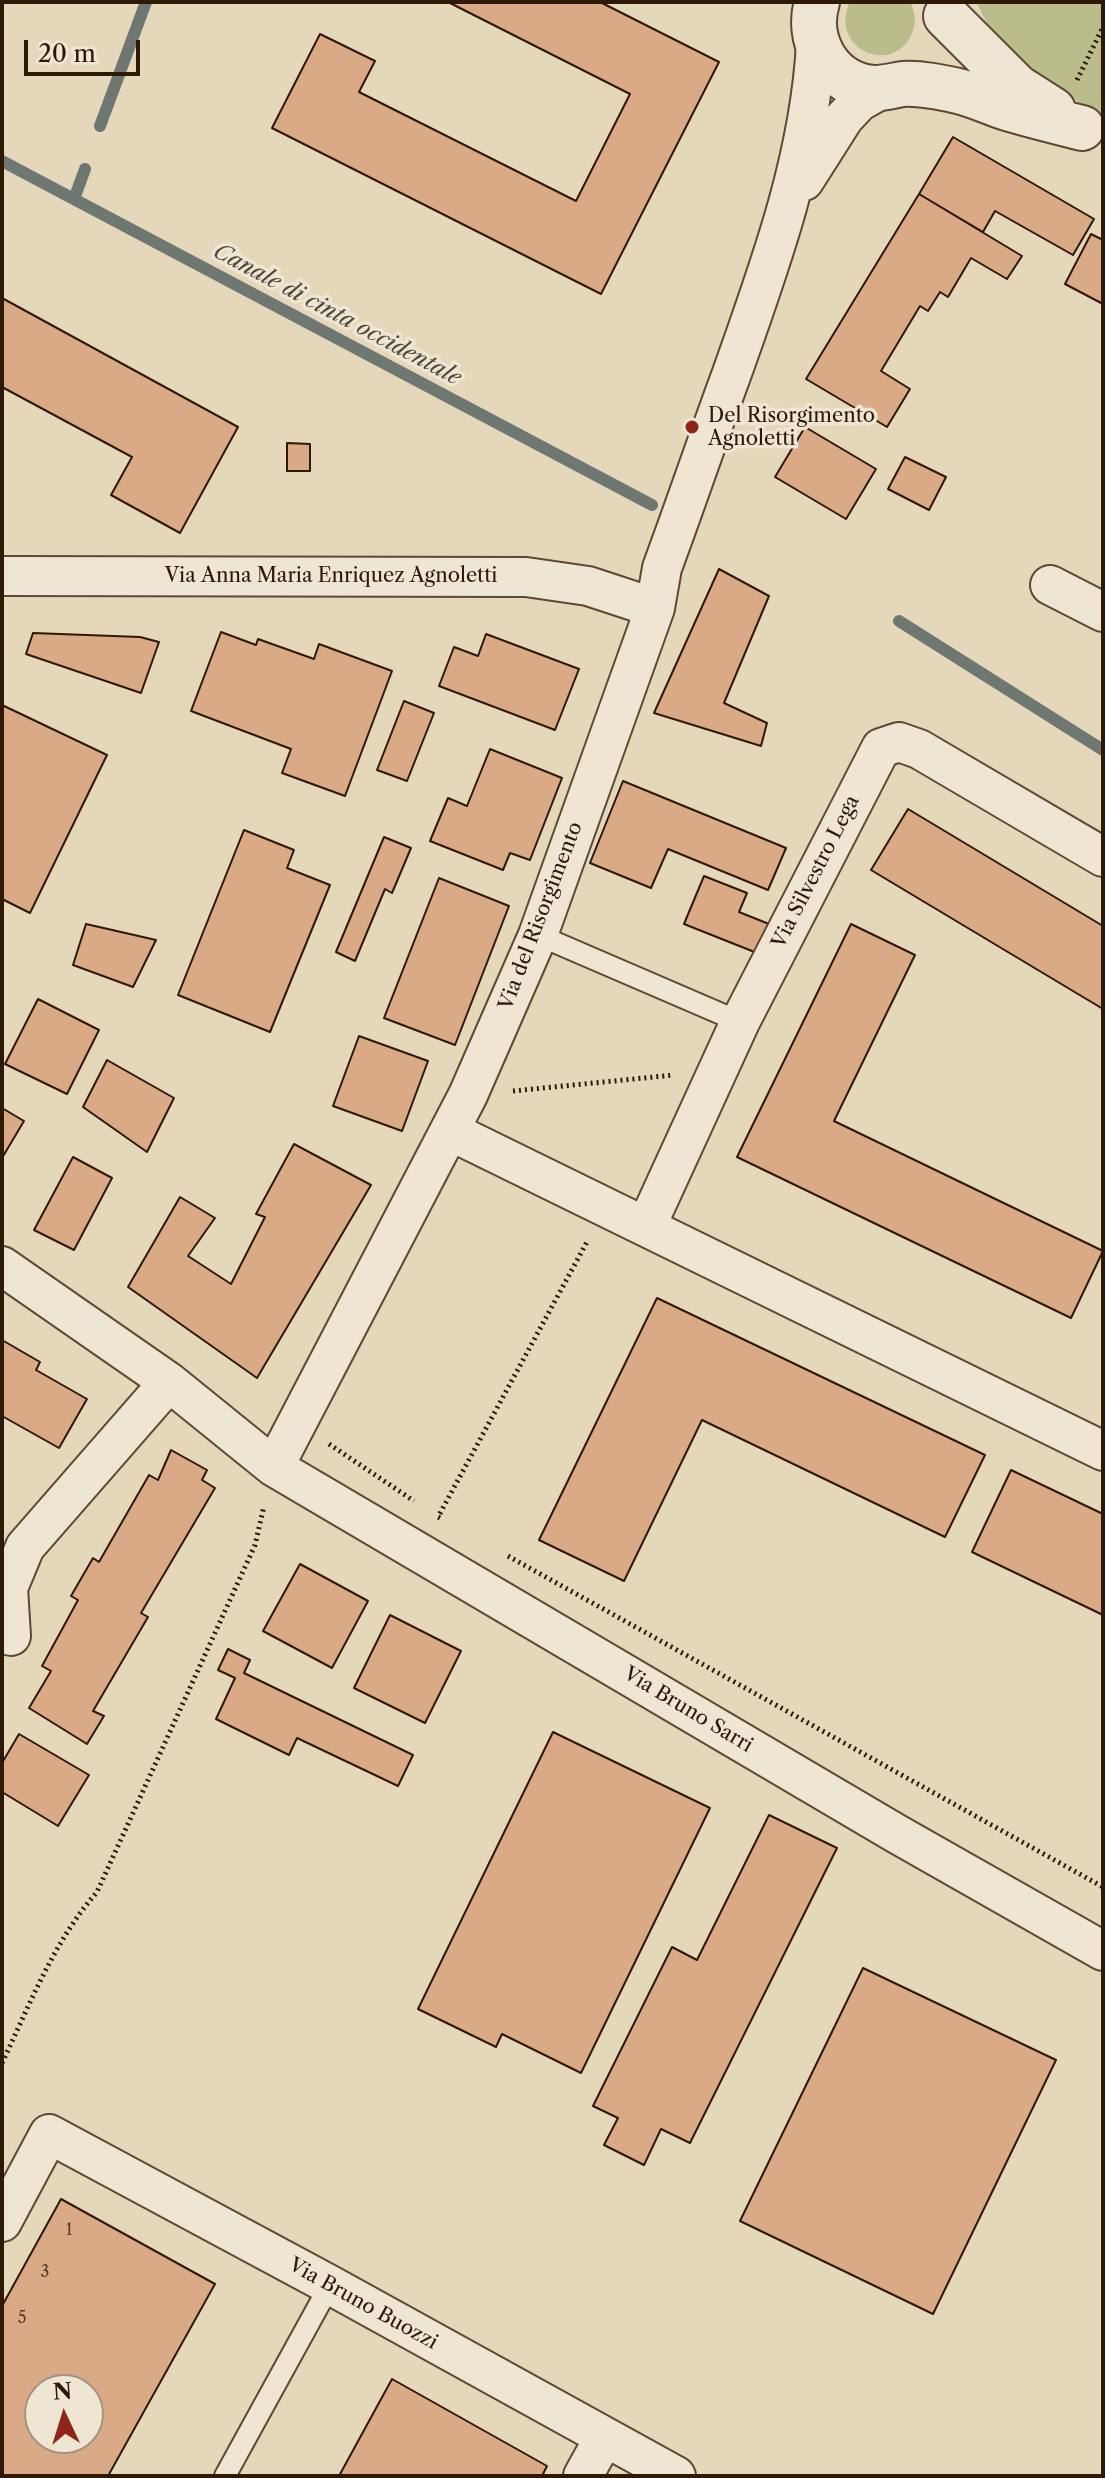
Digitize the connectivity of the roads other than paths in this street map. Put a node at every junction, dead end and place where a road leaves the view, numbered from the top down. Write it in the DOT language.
graph roads {
  1 [pos="944,9"];
  2 [pos="808,20"];
  3 [pos="893,86"];
  4 [pos="1085,120"];
  5 [pos="786,211"];
  6 [pos="2,576"];
  7 [pos="1050,585"];
  8 [pos="655,608"];
  9 [pos="1103,612"];
  10 [pos="1103,857"];
  11 [pos="538,935"];
  12 [pos="740,1022"];
  13 [pos="450,1131"];
  14 [pos="646,1227"];
  15 [pos="2,1266"];
  16 [pos="169,1382"];
  17 [pos="1103,1451"];
  18 [pos="274,1467"];
  19 [pos="11,1636"];
  20 [pos="1103,1951"];
  21 [pos="2,2222"];
  22 [pos="330,2285"];
  23 [pos="604,2438"];
  24 [pos="225,2476"];
  25 [pos="583,2476"];
  26 [pos="676,2476"];
  1 -- 3 [label="street"];
  1 -- 4 [label="street"];
  2 -- 3 [label="street"];
  2 -- 5 [label="street, Via del Risorgimento"];
  3 -- 4 [label="street"];
  3 -- 5 [label="street, Via del Risorgimento"];
  5 -- 8 [label="street, Via del Risorgimento"];
  6 -- 8 [label="street, Via Anna Maria Enriquez Agnoletti"];
  7 -- 9 [label="street"];
  8 -- 11 [label="street, Via del Risorgimento"];
  10 -- 12 [label="street, Via Silvestro Lega"];
  11 -- 12 [label="lane"];
  11 -- 13 [label="street, Via del Risorgimento"];
  12 -- 14 [label="street, Via Silvestro Lega"];
  13 -- 14 [label="street"];
  13 -- 18 [label="street, Via del Risorgimento"];
  14 -- 17 [label="street"];
  15 -- 16 [label="street"];
  16 -- 18 [label="street"];
  16 -- 19 [label="street"];
  18 -- 20 [label="street, Via Bruno Sarri"];
  21 -- 22 [label="street, Via Bruno Buozzi"];
  22 -- 23 [label="street, Via Bruno Buozzi"];
  22 -- 24 [label="lane"];
  23 -- 25 [label="street"];
  23 -- 26 [label="street, Via Bruno Buozzi"];
}
